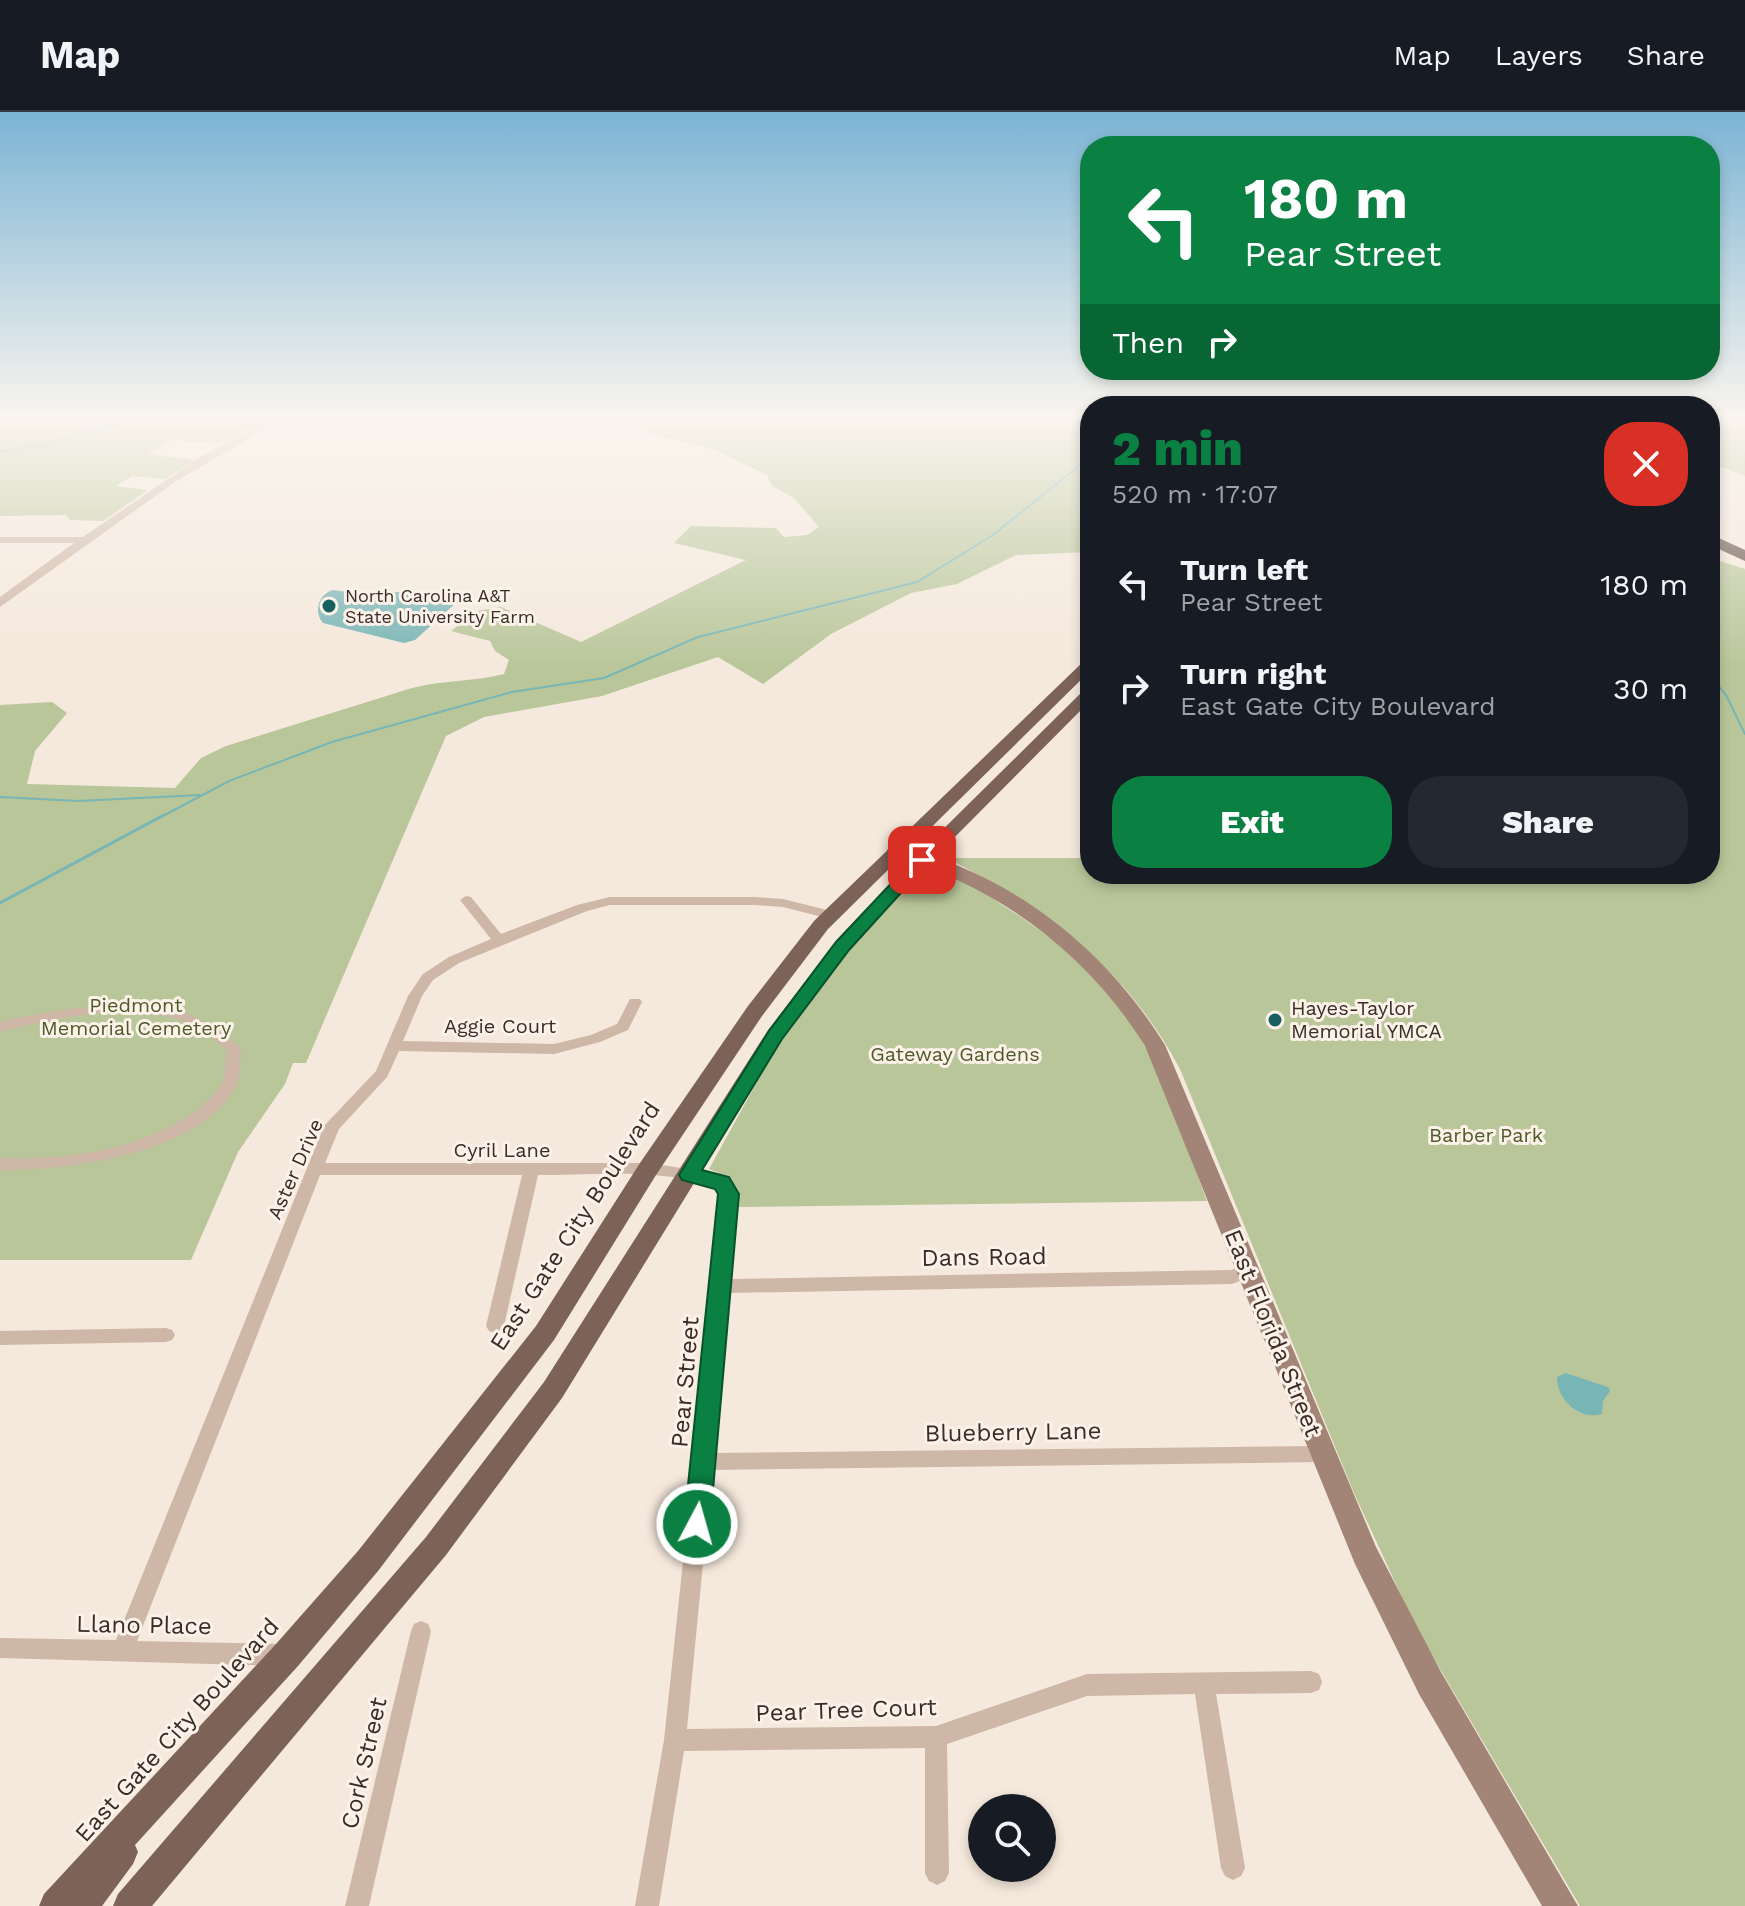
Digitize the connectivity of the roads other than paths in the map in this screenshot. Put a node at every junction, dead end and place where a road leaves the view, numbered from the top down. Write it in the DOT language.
graph roads {
  1 [pos="143,501"];
  2 [pos="1720,531"];
  3 [pos="0,540"];
  4 [pos="87,540"];
  5 [pos="1745,542"];
  6 [pos="1720,544"];
  7 [pos="1745,556"];
  8 [pos="3,599"];
  9 [pos="1080,673"];
  10 [pos="1080,702"];
  11 [pos="896,850"];
  12 [pos="924,857"];
  13 [pos="466,900"];
  14 [pos="826,920"];
  15 [pos="499,940"];
  16 [pos="635,1002"];
  17 [pos="0,1027"];
  18 [pos="395,1046"];
  19 [pos="759,1062"];
  20 [pos="0,1164"];
  21 [pos="314,1169"];
  22 [pos="648,1169"];
  23 [pos="531,1171"];
  24 [pos="689,1175"];
  25 [pos="1247,1271"];
  26 [pos="720,1286"];
  27 [pos="495,1326"];
  28 [pos="166,1335"];
  29 [pos="0,1338"];
  30 [pos="1322,1454"];
  31 [pos="704,1462"];
  32 [pos="421,1631"];
  33 [pos="0,1648"];
  34 [pos="123,1650"];
  35 [pos="287,1655"];
  36 [pos="1311,1682"];
  37 [pos="1204,1684"];
  38 [pos="936,1737"];
  39 [pos="675,1740"];
  40 [pos="172,1780"];
  41 [pos="1233,1868"];
  42 [pos="937,1873"];
  43 [pos="56,1906"];
  44 [pos="81,1906"];
  45 [pos="130,1906"];
  46 [pos="357,1906"];
  47 [pos="647,1906"];
  48 [pos="1561,1906"];
  1 -- 4 [label="street"];
  2 -- 5 [label="highway"];
  3 -- 4 [label="street"];
  4 -- 8 [label="street"];
  6 -- 7 [label="highway"];
  9 -- 11 [label="main road, East Gate City Boulevard"];
  10 -- 12 [label="main road"];
  11 -- 12 [label="main road, East Florida Street"];
  11 -- 14 [label="main road, East Gate City Boulevard"];
  12 -- 19 [label="main road"];
  12 -- 25 [label="main road, East Florida Street"];
  13 -- 15 [label="street"];
  14 -- 15 [label="street, Aster Drive"];
  14 -- 19 [label="main road"];
  14 -- 22 [label="main road, East Gate City Boulevard"];
  15 -- 18 [label="street, Aster Drive"];
  16 -- 18 [label="street, Aggie Court"];
  17 -- 20 [label="street"];
  18 -- 21 [label="street, Aster Drive"];
  19 -- 24 [label="main road"];
  21 -- 23 [label="street, Cyril Lane"];
  21 -- 34 [label="street, Aster Drive"];
  22 -- 23 [label="street, Cyril Lane"];
  22 -- 24 [label="street, Cyril Lane"];
  22 -- 35 [label="main road, East Gate City Boulevard"];
  23 -- 27 [label="street"];
  24 -- 26 [label="street, Pear Street"];
  24 -- 45 [label="main road"];
  25 -- 26 [label="street, Dans Road"];
  25 -- 30 [label="main road, East Florida Street"];
  26 -- 31 [label="street, Pear Street"];
  28 -- 29 [label="street"];
  30 -- 31 [label="street, Blueberry Lane"];
  30 -- 48 [label="main road, East Florida Street"];
  31 -- 39 [label="street, Pear Street"];
  32 -- 46 [label="street, Cork Street"];
  33 -- 34 [label="street, Llano Place"];
  34 -- 35 [label="street, Llano Place"];
  35 -- 40 [label="main road, East Gate City Boulevard"];
  36 -- 37 [label="street, Pear Tree Court"];
  37 -- 38 [label="street, Pear Tree Court"];
  37 -- 41 [label="street"];
  38 -- 39 [label="street, Pear Tree Court"];
  38 -- 42 [label="street"];
  39 -- 47 [label="street, Pear Street"];
  40 -- 43 [label="main road, East Gate City Boulevard"];
  40 -- 44 [label="main road"];
}
